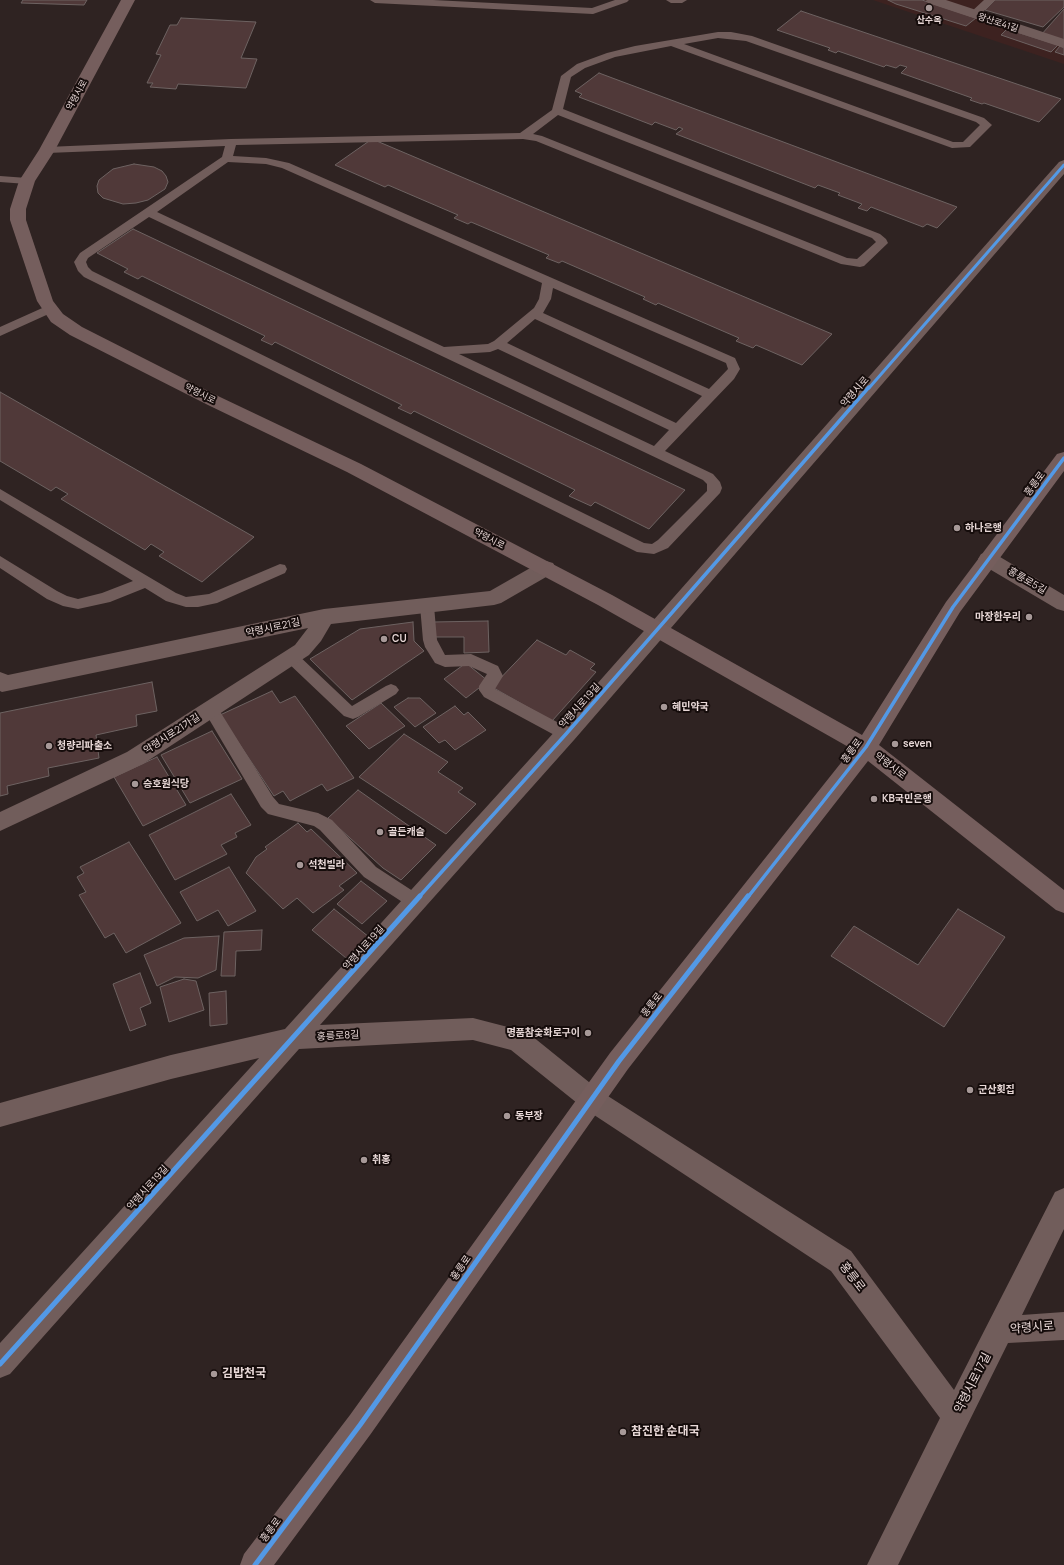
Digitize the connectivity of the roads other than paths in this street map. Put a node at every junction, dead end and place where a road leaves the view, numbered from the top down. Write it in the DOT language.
graph roads {
  1 [pos="128,0"];
  2 [pos="375,0"];
  3 [pos="624,0"];
  4 [pos="671,0"];
  5 [pos="682,0"];
  6 [pos="933,0"];
  7 [pos="990,0"];
  8 [pos="974,15"];
  9 [pos="672,43"];
  10 [pos="1064,44"];
  11 [pos="557,111"];
  12 [pos="523,136"];
  13 [pos="231,142"];
  14 [pos="47,150"];
  15 [pos="226,159"];
  16 [pos="1064,166"];
  17 [pos="0,179"];
  18 [pos="28,181"];
  19 [pos="148,212"];
  20 [pos="549,280"];
  21 [pos="49,309"];
  22 [pos="534,314"];
  23 [pos="0,332"];
  24 [pos="498,344"];
  25 [pos="441,351"];
  26 [pos="711,395"];
  27 [pos="678,429"];
  28 [pos="656,452"];
  29 [pos="1064,458"];
  30 [pos="0,494"];
  31 [pos="988,559"];
  32 [pos="0,561"];
  33 [pos="546,568"];
  34 [pos="280,569"];
  35 [pos="146,582"];
  36 [pos="1064,604"];
  37 [pos="428,606"];
  38 [pos="324,617"];
  39 [pos="659,630"];
  40 [pos="291,657"];
  41 [pos="1,683"];
  42 [pos="391,690"];
  43 [pos="211,709"];
  44 [pos="566,734"];
  45 [pos="866,747"];
  46 [pos="0,822"];
  47 [pos="416,902"];
  48 [pos="1064,903"];
  49 [pos="295,1038"];
  50 [pos="591,1099"];
  51 [pos="0,1116"];
  52 [pos="1064,1201"];
  53 [pos="1064,1326"];
  54 [pos="1000,1330"];
  55 [pos="0,1364"];
  56 [pos="956,1416"];
  57 [pos="255,1565"];
  58 [pos="882,1565"];
  1 -- 14 [label="main road, 약령시로"];
  2 -- 3 [label="lane"];
  4 -- 5 [label="lane"];
  6 -- 8 [label="street, 왕산로41길"];
  7 -- 8 [label="lane"];
  8 -- 10 [label="street, 왕산로41길"];
  9 -- 9 [label="lane"];
  9 -- 11 [label="lane"];
  11 -- 12 [label="lane"];
  11 -- 12 [label="lane"];
  12 -- 13 [label="lane"];
  13 -- 14 [label="lane"];
  13 -- 15 [label="lane"];
  14 -- 18 [label="main road, 약령시로"];
  15 -- 19 [label="lane"];
  15 -- 20 [label="lane"];
  16 -- 39 [label="street, 약령시로"];
  17 -- 18 [label="lane"];
  18 -- 21 [label="main road, 약령시로"];
  19 -- 25 [label="lane"];
  19 -- 28 [label="lane"];
  20 -- 22 [label="lane"];
  20 -- 26 [label="lane"];
  21 -- 23 [label="lane"];
  21 -- 33 [label="main road, 약령시로"];
  22 -- 24 [label="lane"];
  22 -- 26 [label="lane"];
  24 -- 25 [label="lane"];
  24 -- 27 [label="lane"];
  25 -- 28 [label="lane"];
  26 -- 27 [label="lane"];
  27 -- 28 [label="lane"];
  29 -- 31 [label="main road, 홍릉로"];
  30 -- 35 [label="lane"];
  31 -- 36 [label="street, 홍릉로5길"];
  31 -- 45 [label="main road, 홍릉로"];
  32 -- 35 [label="lane"];
  33 -- 37 [label="street, 약령시로21길"];
  33 -- 39 [label="main road, 약령시로"];
  34 -- 35 [label="lane"];
  37 -- 38 [label="street, 약령시로21길"];
  37 -- 44 [label="lane, 약령시로19길"];
  38 -- 40 [label="street, 약령시로21가길"];
  38 -- 41 [label="street, 약령시로21길"];
  39 -- 44 [label="street, 약령시로19길"];
  39 -- 45 [label="main road, 약령시로"];
  40 -- 42 [label="lane"];
  40 -- 43 [label="street, 약령시로21가길"];
  43 -- 46 [label="street, 약령시로21가길"];
  43 -- 47 [label="lane"];
  44 -- 47 [label="street, 약령시로19길"];
  45 -- 48 [label="main road, 약령시로"];
  45 -- 50 [label="main road, 홍릉로"];
  47 -- 49 [label="street, 약령시로19길"];
  49 -- 50 [label="street, 홍릉로8길"];
  49 -- 51 [label="street, 홍릉로8길"];
  49 -- 55 [label="street, 약령시로19길"];
  50 -- 56 [label="street, 홍릉로"];
  50 -- 57 [label="main road, 홍릉로"];
  52 -- 54 [label="street, 약령시로17길"];
  53 -- 54 [label="street, 약령시로"];
  54 -- 56 [label="street, 약령시로17길"];
  56 -- 58 [label="street, 약령시로17길"];
}
